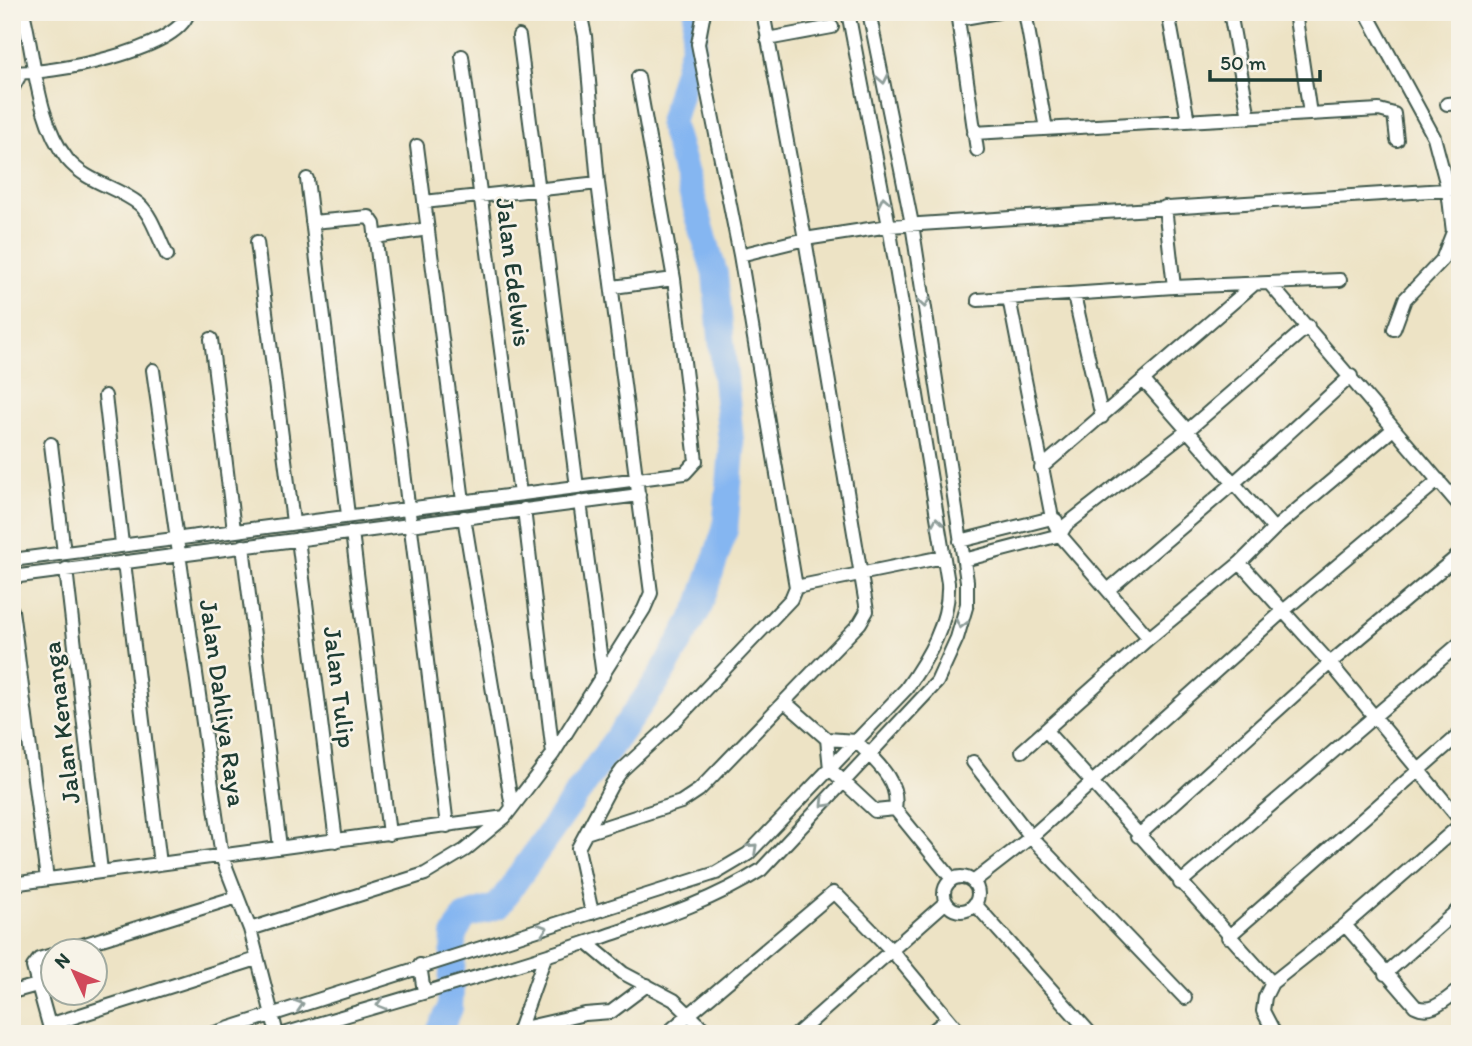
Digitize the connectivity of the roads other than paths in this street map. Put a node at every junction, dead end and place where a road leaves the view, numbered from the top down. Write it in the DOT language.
graph roads {
  1 [pos="23,12"];
  2 [pos="188,12"];
  3 [pos="580,12"];
  4 [pos="704,12"];
  5 [pos="763,12"];
  6 [pos="848,12"];
  7 [pos="869,12"];
  8 [pos="998,12"];
  9 [pos="1025,12"];
  10 [pos="1168,12"];
  11 [pos="1230,12"];
  12 [pos="1295,12"];
  13 [pos="1366,12"];
  14 [pos="958,16"];
  15 [pos="832,27"];
  16 [pos="519,36"];
  17 [pos="767,39"];
  18 [pos="462,56"];
  19 [pos="37,72"];
  20 [pos="16,73"];
  21 [pos="638,76"];
  22 [pos="12,89"];
  23 [pos="1310,114"];
  24 [pos="1249,118"];
  25 [pos="1188,121"];
  26 [pos="1045,129"];
  27 [pos="974,133"];
  28 [pos="1397,140"];
  29 [pos="417,146"];
  30 [pos="977,150"];
  31 [pos="307,179"];
  32 [pos="598,183"];
  33 [pos="539,189"];
  34 [pos="1454,190"];
  35 [pos="481,195"];
  36 [pos="424,202"];
  37 [pos="1165,207"];
  38 [pos="312,222"];
  39 [pos="912,224"];
  40 [pos="889,226"];
  41 [pos="428,229"];
  42 [pos="375,237"];
  43 [pos="805,239"];
  44 [pos="257,242"];
  45 [pos="167,255"];
  46 [pos="740,255"];
  47 [pos="674,279"];
  48 [pos="1340,280"];
  49 [pos="1270,284"];
  50 [pos="1252,286"];
  51 [pos="613,287"];
  52 [pos="1174,287"];
  53 [pos="1074,295"];
  54 [pos="1009,299"];
  55 [pos="978,300"];
  56 [pos="1308,326"];
  57 [pos="1394,329"];
  58 [pos="211,339"];
  59 [pos="153,370"];
  60 [pos="1351,376"];
  61 [pos="1144,381"];
  62 [pos="105,396"];
  63 [pos="1102,417"];
  64 [pos="1188,430"];
  65 [pos="1392,430"];
  66 [pos="51,444"];
  67 [pos="1041,468"];
  68 [pos="638,479"];
  69 [pos="1439,480"];
  70 [pos="1234,483"];
  71 [pos="577,487"];
  72 [pos="520,494"];
  73 [pos="639,495"];
  74 [pos="463,501"];
  75 [pos="580,502"];
  76 [pos="1460,506"];
  77 [pos="407,508"];
  78 [pos="524,509"];
  79 [pos="348,515"];
  80 [pos="464,517"];
  81 [pos="1052,518"];
  82 [pos="293,522"];
  83 [pos="409,524"];
  84 [pos="1274,529"];
  85 [pos="234,530"];
  86 [pos="1063,530"];
  87 [pos="352,532"];
  88 [pos="177,537"];
  89 [pos="298,539"];
  90 [pos="960,541"];
  91 [pos="122,544"];
  92 [pos="243,546"];
  93 [pos="64,553"];
  94 [pos="1460,554"];
  95 [pos="179,555"];
  96 [pos="943,557"];
  97 [pos="12,560"];
  98 [pos="964,560"];
  99 [pos="124,562"];
  100 [pos="1240,562"];
  101 [pos="66,569"];
  102 [pos="861,576"];
  103 [pos="12,577"];
  104 [pos="967,580"];
  105 [pos="947,583"];
  106 [pos="796,587"];
  107 [pos="1108,590"];
  108 [pos="12,610"];
  109 [pos="1282,612"];
  110 [pos="1149,638"];
  111 [pos="1460,643"];
  112 [pos="1330,663"];
  113 [pos="603,677"];
  114 [pos="786,703"];
  115 [pos="1373,715"];
  116 [pos="1047,732"];
  117 [pos="1460,734"];
  118 [pos="827,739"];
  119 [pos="856,741"];
  120 [pos="1022,751"];
  121 [pos="553,754"];
  122 [pos="870,756"];
  123 [pos="973,762"];
  124 [pos="830,769"];
  125 [pos="1419,770"];
  126 [pos="1092,780"];
  127 [pos="844,784"];
  128 [pos="895,809"];
  129 [pos="508,812"];
  130 [pos="1460,823"];
  131 [pos="447,826"];
  132 [pos="586,833"];
  133 [pos="388,834"];
  134 [pos="1138,836"];
  135 [pos="1031,837"];
  136 [pos="336,841"];
  137 [pos="280,848"];
  138 [pos="222,857"];
  139 [pos="160,864"];
  140 [pos="102,871"];
  141 [pos="47,879"];
  142 [pos="952,879"];
  143 [pos="973,883"];
  144 [pos="1180,883"];
  145 [pos="12,884"];
  146 [pos="237,897"];
  147 [pos="946,902"];
  148 [pos="975,904"];
  149 [pos="1460,908"];
  150 [pos="592,913"];
  151 [pos="1345,925"];
  152 [pos="250,929"];
  153 [pos="108,937"];
  154 [pos="1228,937"];
  155 [pos="586,943"];
  156 [pos="892,952"];
  157 [pos="545,957"];
  158 [pos="257,959"];
  159 [pos="38,961"];
  160 [pos="420,965"];
  161 [pos="1385,974"];
  162 [pos="1272,983"];
  163 [pos="37,985"];
  164 [pos="647,985"];
  165 [pos="1460,989"];
  166 [pos="12,992"];
  167 [pos="424,992"];
  168 [pos="1185,998"];
  169 [pos="689,1013"];
  170 [pos="272,1014"];
  171 [pos="947,1019"];
  172 [pos="329,1020"];
  173 [pos="51,1029"];
  174 [pos="518,1032"];
  175 [pos="211,1034"];
  176 [pos="277,1034"];
  177 [pos="284,1034"];
  178 [pos="333,1034"];
  179 [pos="666,1034"];
  180 [pos="709,1034"];
  181 [pos="797,1034"];
  182 [pos="929,1034"];
  183 [pos="961,1034"];
  184 [pos="1091,1034"];
  185 [pos="1275,1034"];
  1 -- 19 [label="street"];
  2 -- 19 [label="street"];
  3 -- 32 [label="street"];
  4 -- 46 [label="street"];
  5 -- 17 [label="street"];
  40 -- 6 [label="street, one-way"];
  7 -- 39 [label="street, one-way"];
  8 -- 14 [label="street"];
  9 -- 26 [label="street"];
  10 -- 25 [label="street"];
  11 -- 24 [label="street"];
  12 -- 23 [label="street"];
  13 -- 34 [label="street"];
  14 -- 27 [label="street"];
  15 -- 17 [label="street"];
  16 -- 33 [label="street"];
  17 -- 43 [label="street"];
  18 -- 35 [label="street, Jalan Edelwis"];
  19 -- 20 [label="street"];
  19 -- 45 [label="street"];
  20 -- 22 [label="street"];
  21 -- 47 [label="street"];
  23 -- 24 [label="street"];
  23 -- 28 [label="street"];
  24 -- 25 [label="street"];
  25 -- 26 [label="street"];
  26 -- 27 [label="street"];
  27 -- 30 [label="street"];
  29 -- 36 [label="street"];
  31 -- 38 [label="street"];
  32 -- 33 [label="street"];
  32 -- 51 [label="street"];
  33 -- 35 [label="street"];
  33 -- 71 [label="street"];
  34 -- 37 [label="street"];
  34 -- 57 [label="street"];
  35 -- 36 [label="street"];
  35 -- 72 [label="street, Jalan Edelwis"];
  36 -- 41 [label="street"];
  37 -- 39 [label="street"];
  37 -- 52 [label="street"];
  38 -- 42 [label="street"];
  38 -- 79 [label="street"];
  39 -- 40 [label="street"];
  39 -- 90 [label="street, one-way"];
  40 -- 43 [label="street"];
  96 -- 40 [label="street, one-way"];
  41 -- 42 [label="street"];
  41 -- 74 [label="street"];
  42 -- 77 [label="street"];
  43 -- 46 [label="street"];
  43 -- 102 [label="street"];
  44 -- 82 [label="street"];
  46 -- 106 [label="street"];
  47 -- 51 [label="street"];
  47 -- 68 [label="street"];
  48 -- 49 [label="street"];
  49 -- 50 [label="street"];
  49 -- 56 [label="street"];
  50 -- 52 [label="street"];
  50 -- 61 [label="street"];
  51 -- 68 [label="street"];
  52 -- 53 [label="street"];
  53 -- 54 [label="street"];
  53 -- 63 [label="street"];
  54 -- 55 [label="street"];
  54 -- 67 [label="street"];
  56 -- 60 [label="street"];
  56 -- 64 [label="street"];
  58 -- 85 [label="street"];
  59 -- 88 [label="street, Jalan Dahliya Raya"];
  60 -- 65 [label="street"];
  60 -- 70 [label="street"];
  61 -- 63 [label="street"];
  61 -- 64 [label="street"];
  62 -- 91 [label="street"];
  63 -- 67 [label="street"];
  64 -- 70 [label="street"];
  64 -- 86 [label="street"];
  65 -- 69 [label="street"];
  65 -- 84 [label="street"];
  66 -- 93 [label="street"];
  67 -- 81 [label="street"];
  68 -- 71 [label="street"];
  68 -- 73 [label="street"];
  69 -- 76 [label="street"];
  69 -- 109 [label="street"];
  70 -- 84 [label="street"];
  70 -- 107 [label="street"];
  71 -- 72 [label="street"];
  72 -- 74 [label="street"];
  73 -- 75 [label="street"];
  73 -- 113 [label="street"];
  74 -- 77 [label="street"];
  75 -- 78 [label="street"];
  75 -- 113 [label="street"];
  77 -- 79 [label="street"];
  77 -- 83 [label="street"];
  78 -- 80 [label="street"];
  78 -- 121 [label="street"];
  79 -- 82 [label="street"];
  80 -- 83 [label="street"];
  80 -- 129 [label="street"];
  81 -- 86 [label="street"];
  81 -- 90 [label="street"];
  82 -- 85 [label="street"];
  83 -- 87 [label="street"];
  83 -- 131 [label="street"];
  84 -- 100 [label="street"];
  85 -- 88 [label="street"];
  86 -- 98 [label="street"];
  86 -- 107 [label="street"];
  87 -- 89 [label="street"];
  87 -- 133 [label="street"];
  88 -- 91 [label="street"];
  88 -- 95 [label="street, Jalan Dahliya Raya"];
  89 -- 92 [label="street"];
  89 -- 136 [label="street, Jalan Tulip"];
  90 -- 98 [label="street"];
  91 -- 93 [label="street"];
  92 -- 95 [label="street"];
  92 -- 137 [label="street"];
  93 -- 97 [label="street"];
  94 -- 112 [label="street"];
  95 -- 99 [label="street"];
  95 -- 138 [label="street, Jalan Dahliya Raya"];
  96 -- 102 [label="street"];
  96 -- 105 [label="street"];
  98 -- 104 [label="street"];
  99 -- 101 [label="street"];
  99 -- 139 [label="street"];
  100 -- 109 [label="street"];
  100 -- 110 [label="street"];
  101 -- 103 [label="street"];
  101 -- 140 [label="street, Jalan Kenanga"];
  102 -- 106 [label="street"];
  102 -- 114 [label="street"];
  104 -- 105 [label="street"];
  104 -- 122 [label="street, one-way"];
  105 -- 119 [label="street"];
  106 -- 132 [label="street"];
  107 -- 110 [label="street"];
  108 -- 141 [label="street"];
  109 -- 112 [label="street"];
  109 -- 126 [label="street"];
  110 -- 116 [label="street"];
  111 -- 115 [label="street"];
  112 -- 115 [label="street"];
  112 -- 134 [label="street"];
  113 -- 121 [label="street"];
  114 -- 118 [label="street"];
  114 -- 132 [label="street"];
  115 -- 125 [label="street"];
  115 -- 144 [label="street"];
  116 -- 120 [label="street"];
  116 -- 126 [label="street"];
  117 -- 125 [label="street"];
  118 -- 119 [label="street"];
  118 -- 124 [label="street"];
  119 -- 122 [label="street"];
  119 -- 124 [label="street"];
  121 -- 129 [label="street"];
  122 -- 127 [label="street"];
  122 -- 128 [label="street"];
  123 -- 135 [label="street"];
  124 -- 127 [label="street"];
  150 -- 124 [label="street, one-way"];
  125 -- 130 [label="street"];
  125 -- 154 [label="street"];
  126 -- 134 [label="street"];
  126 -- 135 [label="street"];
  127 -- 128 [label="street"];
  127 -- 155 [label="street, one-way"];
  128 -- 142 [label="street"];
  129 -- 131 [label="street"];
  129 -- 152 [label="street"];
  130 -- 151 [label="street"];
  131 -- 133 [label="street"];
  132 -- 150 [label="street"];
  133 -- 136 [label="street"];
  134 -- 144 [label="street"];
  135 -- 143 [label="street"];
  135 -- 168 [label="street"];
  136 -- 137 [label="street"];
  137 -- 138 [label="street"];
  138 -- 139 [label="street"];
  138 -- 146 [label="street, Jalan Dahliya Raya"];
  139 -- 140 [label="street"];
  140 -- 141 [label="street"];
  141 -- 145 [label="street"];
  142 -- 143 [label="street"];
  142 -- 147 [label="street"];
  143 -- 148 [label="street"];
  144 -- 154 [label="street"];
  146 -- 152 [label="street, Jalan Dahliya Raya"];
  146 -- 153 [label="street"];
  147 -- 148 [label="street"];
  147 -- 156 [label="street"];
  148 -- 184 [label="street"];
  149 -- 161 [label="street"];
  160 -- 150 [label="street, one-way"];
  151 -- 161 [label="street"];
  151 -- 162 [label="street"];
  152 -- 158 [label="street, Jalan Dahliya Raya"];
  154 -- 162 [label="street"];
  155 -- 157 [label="street"];
  155 -- 164 [label="street"];
  156 -- 169 [label="street"];
  156 -- 171 [label="street"];
  156 -- 181 [label="street"];
  157 -- 167 [label="street"];
  157 -- 174 [label="street"];
  158 -- 170 [label="street, Jalan Dahliya Raya"];
  158 -- 173 [label="street"];
  159 -- 163 [label="street"];
  160 -- 167 [label="street"];
  170 -- 160 [label="street, one-way"];
  161 -- 165 [label="street"];
  162 -- 185 [label="street"];
  163 -- 166 [label="street"];
  163 -- 173 [label="street"];
  164 -- 169 [label="street"];
  164 -- 174 [label="street"];
  167 -- 172 [label="street, one-way"];
  169 -- 179 [label="street"];
  169 -- 180 [label="street"];
  170 -- 175 [label="street"];
  170 -- 176 [label="street, Jalan Dahliya Raya"];
  171 -- 182 [label="street"];
  171 -- 183 [label="street"];
  172 -- 177 [label="street"];
  172 -- 178 [label="street"];
}
